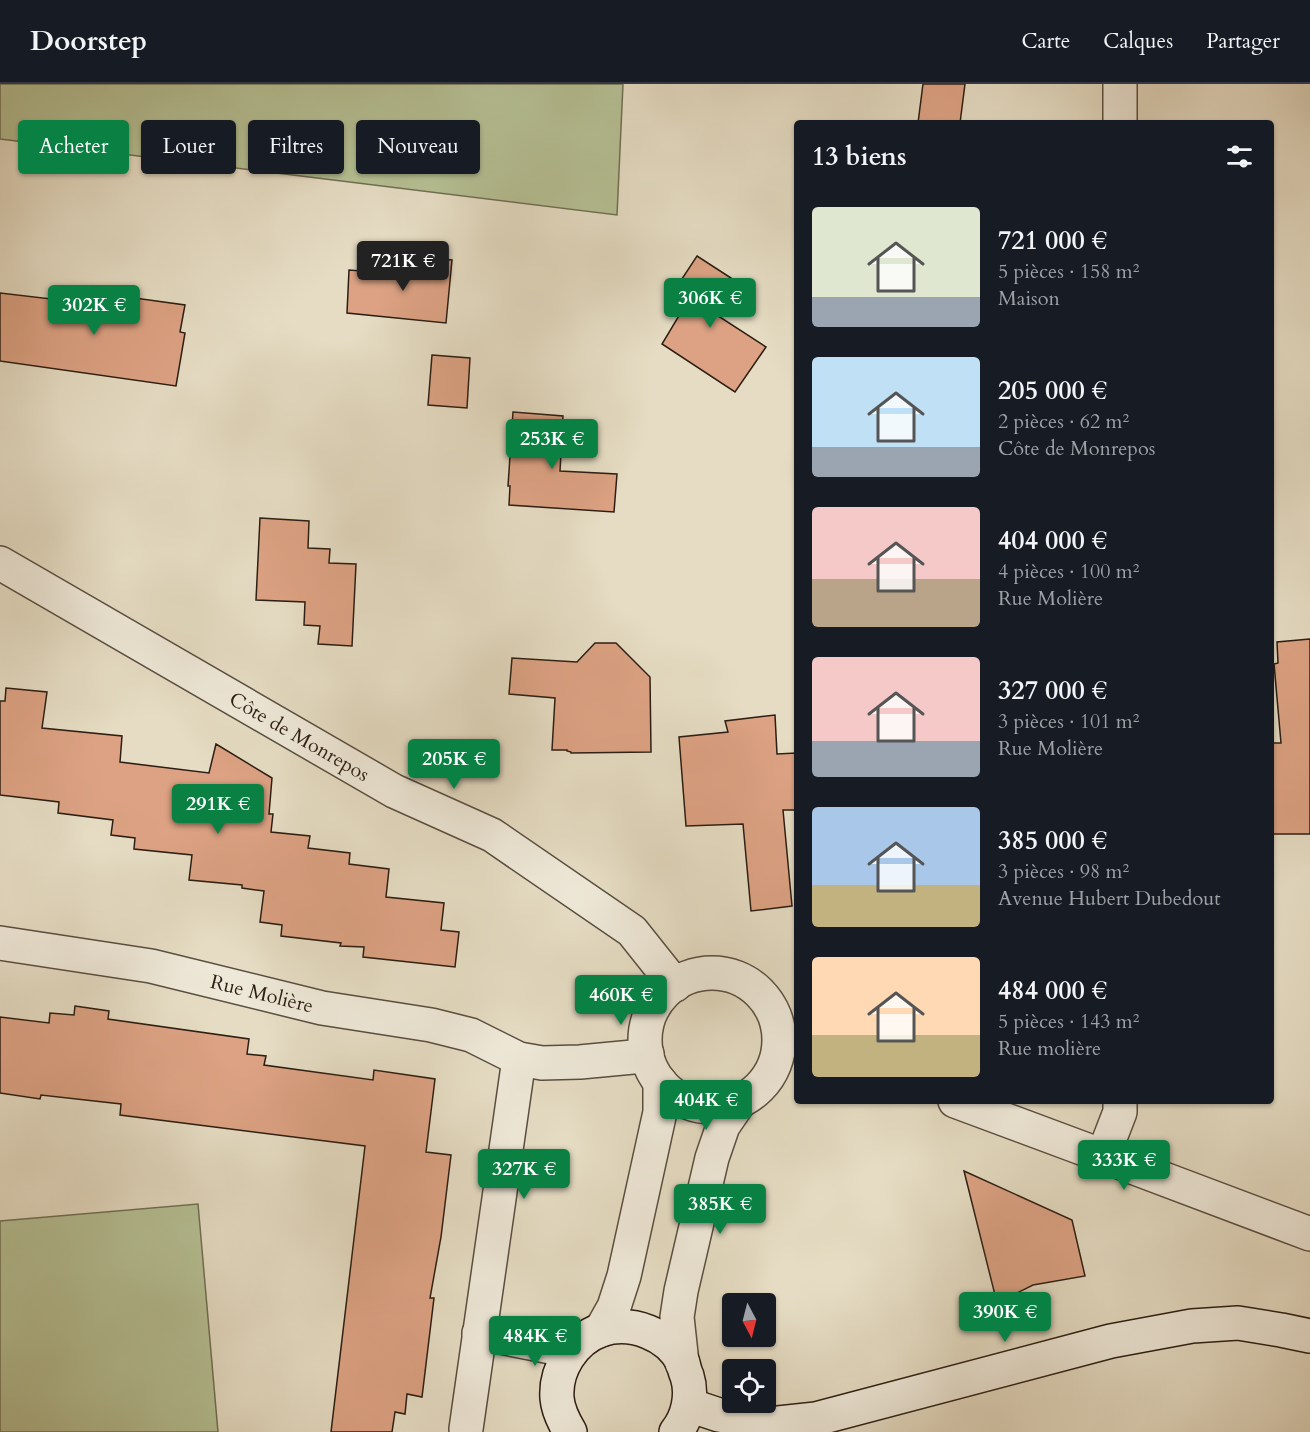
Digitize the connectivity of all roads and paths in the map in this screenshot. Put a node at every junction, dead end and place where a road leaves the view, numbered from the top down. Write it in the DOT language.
graph roads {
  1 [pos="1120,84"];
  2 [pos="1120,120"];
  3 [pos="0,563"];
  4 [pos="0,943"];
  5 [pos="675,985"];
  6 [pos="788,1050"];
  7 [pos="519,1059"];
  8 [pos="653,1068"];
  9 [pos="740,1101"];
  10 [pos="963,1104"];
  11 [pos="1120,1104"];
  12 [pos="1103,1156"];
  13 [pos="1310,1234"];
  14 [pos="479,1333"];
  15 [pos="590,1336"];
  16 [pos="1310,1336"];
  17 [pos="682,1363"];
  18 [pos="682,1419"];
  19 [pos="466,1429"];
  20 [pos="570,1432"];
  1 -- 2 [label="street"];
  3 -- 5 [label="street, Côte de Monrepos"];
  4 -- 7 [label="street, Rue Molière"];
  5 -- 6 [label="street"];
  5 -- 8 [label="street"];
  6 -- 9 [label="street"];
  7 -- 8 [label="street, Rue Molière"];
  7 -- 14 [label="street"];
  8 -- 9 [label="street"];
  8 -- 15 [label="street"];
  9 -- 17 [label="street"];
  10 -- 12 [label="street"];
  11 -- 12 [label="street"];
  12 -- 13 [label="street"];
  14 -- 15 [label="street"];
  14 -- 19 [label="street"];
  15 -- 17 [label="street"];
  15 -- 20 [label="street"];
  16 -- 18 [label="street"];
  17 -- 18 [label="street"];
}
